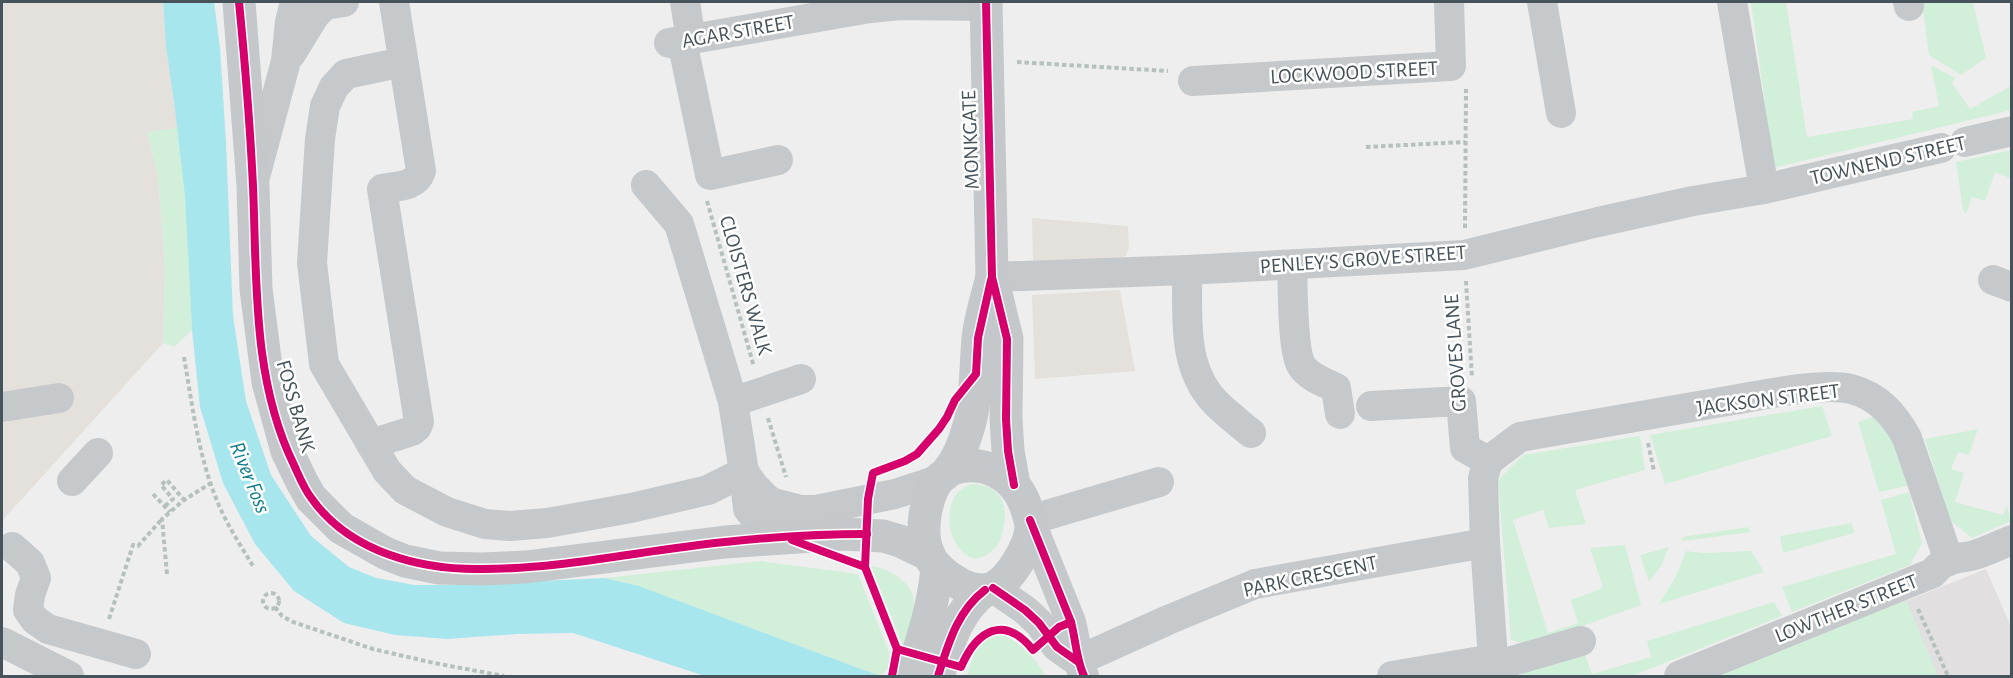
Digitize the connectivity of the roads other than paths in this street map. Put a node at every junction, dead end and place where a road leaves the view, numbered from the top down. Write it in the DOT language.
graph roads {
  1 [pos="239,2"];
  2 [pos="296,2"];
  3 [pos="344,2"];
  4 [pos="394,2"];
  5 [pos="685,2"];
  6 [pos="1449,2"];
  7 [pos="1542,2"];
  8 [pos="1732,2"];
  9 [pos="986,4"];
  10 [pos="870,5"];
  11 [pos="680,41"];
  12 [pos="286,61"];
  13 [pos="403,62"];
  14 [pos="1193,81"];
  15 [pos="1561,113"];
  16 [pos="2012,131"];
  17 [pos="778,160"];
  18 [pos="646,185"];
  19 [pos="253,186"];
  20 [pos="1764,189"];
  21 [pos="1292,265"];
  22 [pos="1187,270"];
  23 [pos="992,277"];
  24 [pos="801,379"];
  25 [pos="59,398"];
  26 [pos="733,402"];
  27 [pos="1371,406"];
  28 [pos="2,407"];
  29 [pos="1340,414"];
  30 [pos="1251,433"];
  31 [pos="371,444"];
  32 [pos="98,453"];
  33 [pos="1488,461"];
  34 [pos="744,472"];
  35 [pos="944,475"];
  36 [pos="72,481"];
  37 [pos="1159,482"];
  38 [pos="1014,485"];
  39 [pos="708,490"];
  40 [pos="746,502"];
  41 [pos="1030,520"];
  42 [pos="787,538"];
  43 [pos="2012,540"];
  44 [pos="1485,543"];
  45 [pos="12,546"];
  46 [pos="933,561"];
  47 [pos="1949,561"];
  48 [pos="989,589"];
  49 [pos="1581,641"];
  50 [pos="2,642"];
  51 [pos="136,654"];
  52 [pos="1495,667"];
  53 [pos="1080,669"];
  54 [pos="69,676"];
  55 [pos="911,676"];
  56 [pos="938,676"];
  57 [pos="1392,676"];
  58 [pos="1679,676"];
  1 -- 19 [label="main road, FOSS BANK"];
  2 -- 12 [label="street"];
  3 -- 12 [label="street"];
  4 -- 13 [label="street"];
  5 -- 11 [label="street"];
  6 -- 14 [label="street, LOCKWOOD STREET"];
  7 -- 15 [label="street"];
  8 -- 20 [label="street"];
  9 -- 10 [label="street, AGAR STREET"];
  9 -- 23 [label="main road, MONKGATE"];
  10 -- 11 [label="street, AGAR STREET"];
  11 -- 17 [label="street"];
  12 -- 19 [label="street"];
  13 -- 31 [label="street"];
  13 -- 31 [label="street"];
  16 -- 20 [label="street, TOWNEND STREET"];
  18 -- 26 [label="street"];
  19 -- 42 [label="main road, FOSS BANK"];
  20 -- 21 [label="street, PENLEY'S GROVE STREET"];
  21 -- 22 [label="street, PENLEY'S GROVE STREET"];
  21 -- 29 [label="street"];
  22 -- 23 [label="street, PENLEY'S GROVE STREET"];
  22 -- 30 [label="street"];
  23 -- 35 [label="main road"];
  23 -- 38 [label="main road"];
  24 -- 26 [label="street"];
  25 -- 28 [label="street"];
  26 -- 34 [label="street"];
  27 -- 33 [label="street"];
  31 -- 39 [label="street"];
  32 -- 36 [label="street"];
  33 -- 44 [label="street"];
  33 -- 47 [label="street, JACKSON STREET"];
  34 -- 35 [label="street"];
  34 -- 39 [label="street"];
  34 -- 40 [label="street"];
  35 -- 38 [label="main road"];
  35 -- 46 [label="main road"];
  37 -- 41 [label="street"];
  38 -- 41 [label="main road"];
  39 -- 40 [label="street"];
  40 -- 42 [label="street"];
  41 -- 48 [label="main road"];
  41 -- 53 [label="street"];
  42 -- 46 [label="main road, FOSS BANK"];
  43 -- 47 [label="street, LOWTHER STREET"];
  44 -- 52 [label="street"];
  44 -- 53 [label="street, PARK CRESCENT"];
  45 -- 51 [label="street"];
  46 -- 48 [label="main road"];
  46 -- 55 [label="main road"];
  47 -- 58 [label="street, LOWTHER STREET"];
  48 -- 53 [label="street"];
  48 -- 56 [label="main road"];
  49 -- 52 [label="street"];
  50 -- 54 [label="street"];
  52 -- 57 [label="street"];
}
